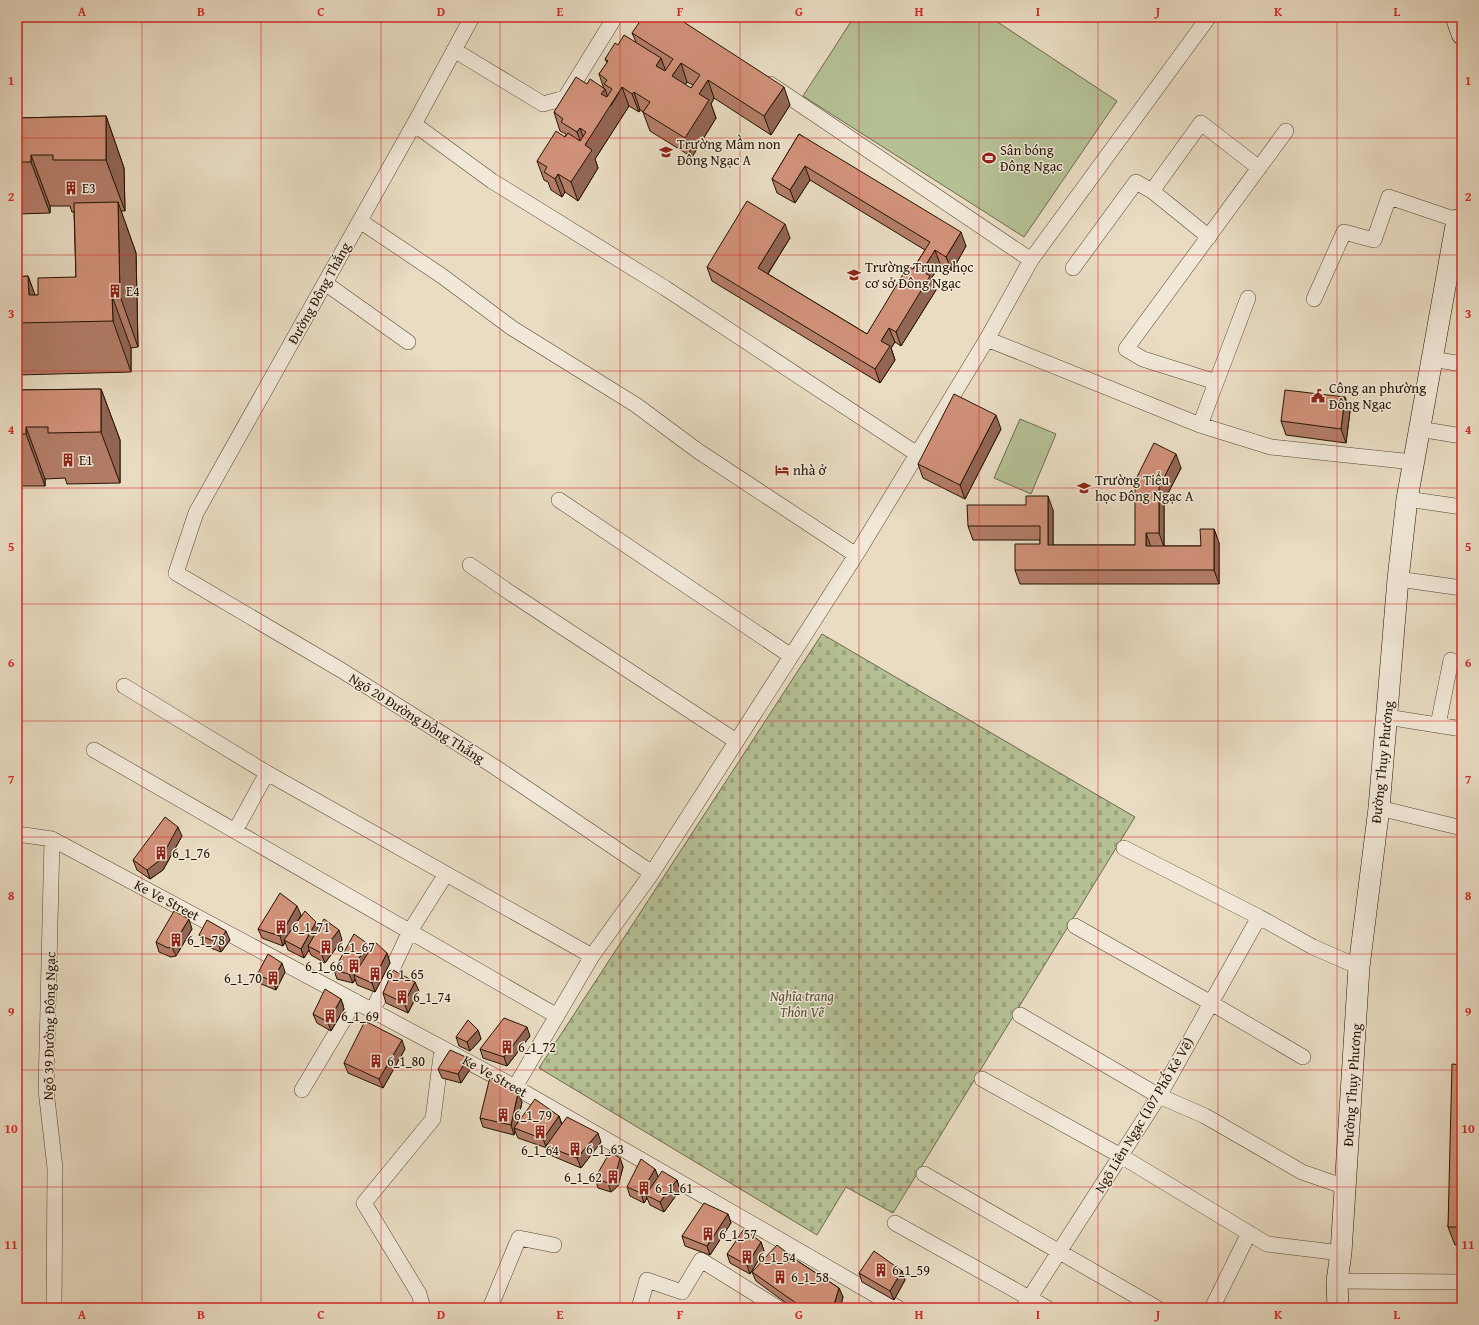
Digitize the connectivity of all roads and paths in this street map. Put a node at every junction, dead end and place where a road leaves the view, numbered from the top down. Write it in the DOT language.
graph roads {
  1 [pos="472,17"];
  2 [pos="615,17"];
  3 [pos="1456,17"];
  4 [pos="1208,18"];
  5 [pos="1462,34"];
  6 [pos="454,50"];
  7 [pos="761,77"];
  8 [pos="414,124"];
  9 [pos="1286,131"];
  10 [pos="1258,168"];
  11 [pos="1152,191"];
  12 [pos="1457,220"];
  13 [pos="360,221"];
  14 [pos="1209,237"];
  15 [pos="1031,260"];
  16 [pos="1073,268"];
  17 [pos="325,283"];
  18 [pos="1248,298"];
  19 [pos="1314,299"];
  20 [pos="987,339"];
  21 [pos="408,342"];
  22 [pos="1432,359"];
  23 [pos="1462,364"];
  24 [pos="1216,382"];
  25 [pos="1200,425"];
  26 [pos="1419,429"];
  27 [pos="1462,436"];
  28 [pos="917,454"];
  29 [pos="1413,462"];
  30 [pos="1406,499"];
  31 [pos="559,500"];
  32 [pos="1462,507"];
  33 [pos="856,555"];
  34 [pos="470,565"];
  35 [pos="176,573"];
  36 [pos="1398,579"];
  37 [pos="1462,588"];
  38 [pos="791,656"];
  39 [pos="1451,660"];
  40 [pos="124,686"];
  41 [pos="1387,716"];
  42 [pos="1438,725"];
  43 [pos="1462,729"];
  44 [pos="736,741"];
  45 [pos="94,750"];
  46 [pos="267,773"];
  47 [pos="1379,808"];
  48 [pos="1462,828"];
  49 [pos="235,831"];
  50 [pos="17,834"];
  51 [pos="52,839"];
  52 [pos="1124,848"];
  53 [pos="652,873"];
  54 [pos="446,874"];
  55 [pos="1259,917"];
  56 [pos="1075,926"];
  57 [pos="410,932"];
  58 [pos="592,956"];
  59 [pos="1359,967"];
  60 [pos="355,1001"];
  61 [pos="1211,1003"];
  62 [pos="373,1010"];
  63 [pos="1020,1015"];
  64 [pos="557,1016"];
  65 [pos="442,1048"];
  66 [pos="1303,1057"];
  67 [pos="982,1078"];
  68 [pos="515,1087"];
  69 [pos="302,1090"];
  70 [pos="1159,1096"];
  71 [pos="1121,1156"];
  72 [pos="924,1174"];
  73 [pos="1345,1187"];
  74 [pos="894,1223"];
  75 [pos="1249,1233"];
  76 [pos="554,1245"];
  77 [pos="1059,1252"];
  78 [pos="1341,1254"];
  79 [pos="1337,1281"];
  80 [pos="1462,1282"];
  81 [pos="1026,1303"];
  82 [pos="54,1308"];
  83 [pos="423,1308"];
  84 [pos="490,1308"];
  85 [pos="639,1308"];
  86 [pos="778,1308"];
  87 [pos="898,1308"];
  88 [pos="1047,1308"];
  89 [pos="1157,1308"];
  90 [pos="1212,1308"];
  91 [pos="1338,1308"];
  1 -- 6 [label="street, Đường Đông Thắng"];
  2 -- 6 [label="street"];
  3 -- 5 [label="main road"];
  4 -- 15 [label="street"];
  6 -- 8 [label="street, Đường Đông Thắng"];
  7 -- 15 [label="street"];
  8 -- 13 [label="street, Đường Đông Thắng"];
  8 -- 28 [label="street"];
  9 -- 10 [label="street"];
  10 -- 11 [label="street"];
  10 -- 14 [label="street"];
  11 -- 14 [label="street"];
  11 -- 16 [label="street"];
  12 -- 19 [label="street"];
  12 -- 22 [label="main road, Đường Thụy Phương"];
  13 -- 17 [label="street, Đường Đông Thắng"];
  13 -- 33 [label="street"];
  14 -- 24 [label="street"];
  15 -- 20 [label="street"];
  17 -- 21 [label="street"];
  17 -- 35 [label="street, Đường Đông Thắng"];
  18 -- 24 [label="street"];
  20 -- 25 [label="street"];
  20 -- 28 [label="street"];
  22 -- 23 [label="street"];
  22 -- 26 [label="main road, Đường Thụy Phương"];
  24 -- 25 [label="street"];
  25 -- 29 [label="street"];
  26 -- 27 [label="street"];
  26 -- 29 [label="main road, Đường Thụy Phương"];
  28 -- 33 [label="street"];
  29 -- 30 [label="main road, Đường Thụy Phương"];
  30 -- 32 [label="street"];
  30 -- 36 [label="main road, Đường Thụy Phương"];
  31 -- 38 [label="street"];
  33 -- 38 [label="street"];
  34 -- 44 [label="street"];
  35 -- 53 [label="street, Ngõ 20 Đường Đồng Thắng"];
  36 -- 37 [label="street"];
  36 -- 41 [label="main road, Đường Thụy Phương"];
  38 -- 44 [label="street"];
  39 -- 42 [label="street"];
  40 -- 46 [label="street"];
  41 -- 42 [label="street"];
  41 -- 47 [label="main road, Đường Thụy Phương"];
  42 -- 43 [label="street"];
  44 -- 53 [label="street"];
  45 -- 49 [label="street"];
  46 -- 49 [label="street"];
  46 -- 54 [label="street"];
  47 -- 48 [label="street"];
  47 -- 59 [label="main road, Đường Thụy Phương"];
  49 -- 57 [label="street"];
  50 -- 51 [label="street, Ke Ve Street"];
  51 -- 60 [label="street, Ke Ve Street"];
  51 -- 82 [label="street, Ngõ 39 Đường Đông Ngạc"];
  52 -- 55 [label="street"];
  53 -- 58 [label="street"];
  54 -- 57 [label="street"];
  54 -- 58 [label="street"];
  55 -- 59 [label="street"];
  55 -- 61 [label="street, Ngõ Liên Ngạc (107 Phố Kẻ Vẽ)"];
  56 -- 61 [label="street"];
  57 -- 62 [label="street"];
  57 -- 64 [label="street"];
  58 -- 64 [label="street"];
  59 -- 73 [label="main road, Đường Thụy Phương"];
  60 -- 62 [label="street, Ke Ve Street"];
  60 -- 69 [label="street"];
  61 -- 66 [label="street"];
  61 -- 70 [label="street, Ngõ Liên Ngạc (107 Phố Kẻ Vẽ)"];
  62 -- 65 [label="street, Ke Ve Street"];
  63 -- 70 [label="street"];
  64 -- 68 [label="street"];
  65 -- 68 [label="street, Ke Ve Street"];
  65 -- 83 [label="street"];
  67 -- 71 [label="street"];
  68 -- 87 [label="street, Ke Ve Street"];
  70 -- 71 [label="street, Ngõ Liên Ngạc (107 Phố Kẻ Vẽ)"];
  70 -- 73 [label="street"];
  71 -- 75 [label="street"];
  71 -- 77 [label="street, Ngõ Liên Ngạc (107 Phố Kẻ Vẽ)"];
  72 -- 77 [label="street"];
  73 -- 78 [label="main road, Đường Thụy Phương"];
  74 -- 81 [label="street"];
  75 -- 78 [label="street"];
  75 -- 90 [label="street"];
  76 -- 84 [label="street"];
  77 -- 81 [label="street, Ngõ Liên Ngạc (107 Phố Kẻ Vẽ)"];
  77 -- 89 [label="street"];
  78 -- 79 [label="main road, Đường Thụy Phương"];
  79 -- 80 [label="street"];
  79 -- 91 [label="main road, Đường Thụy Phương"];
  81 -- 88 [label="street"];
  85 -- 86 [label="street"];
}
